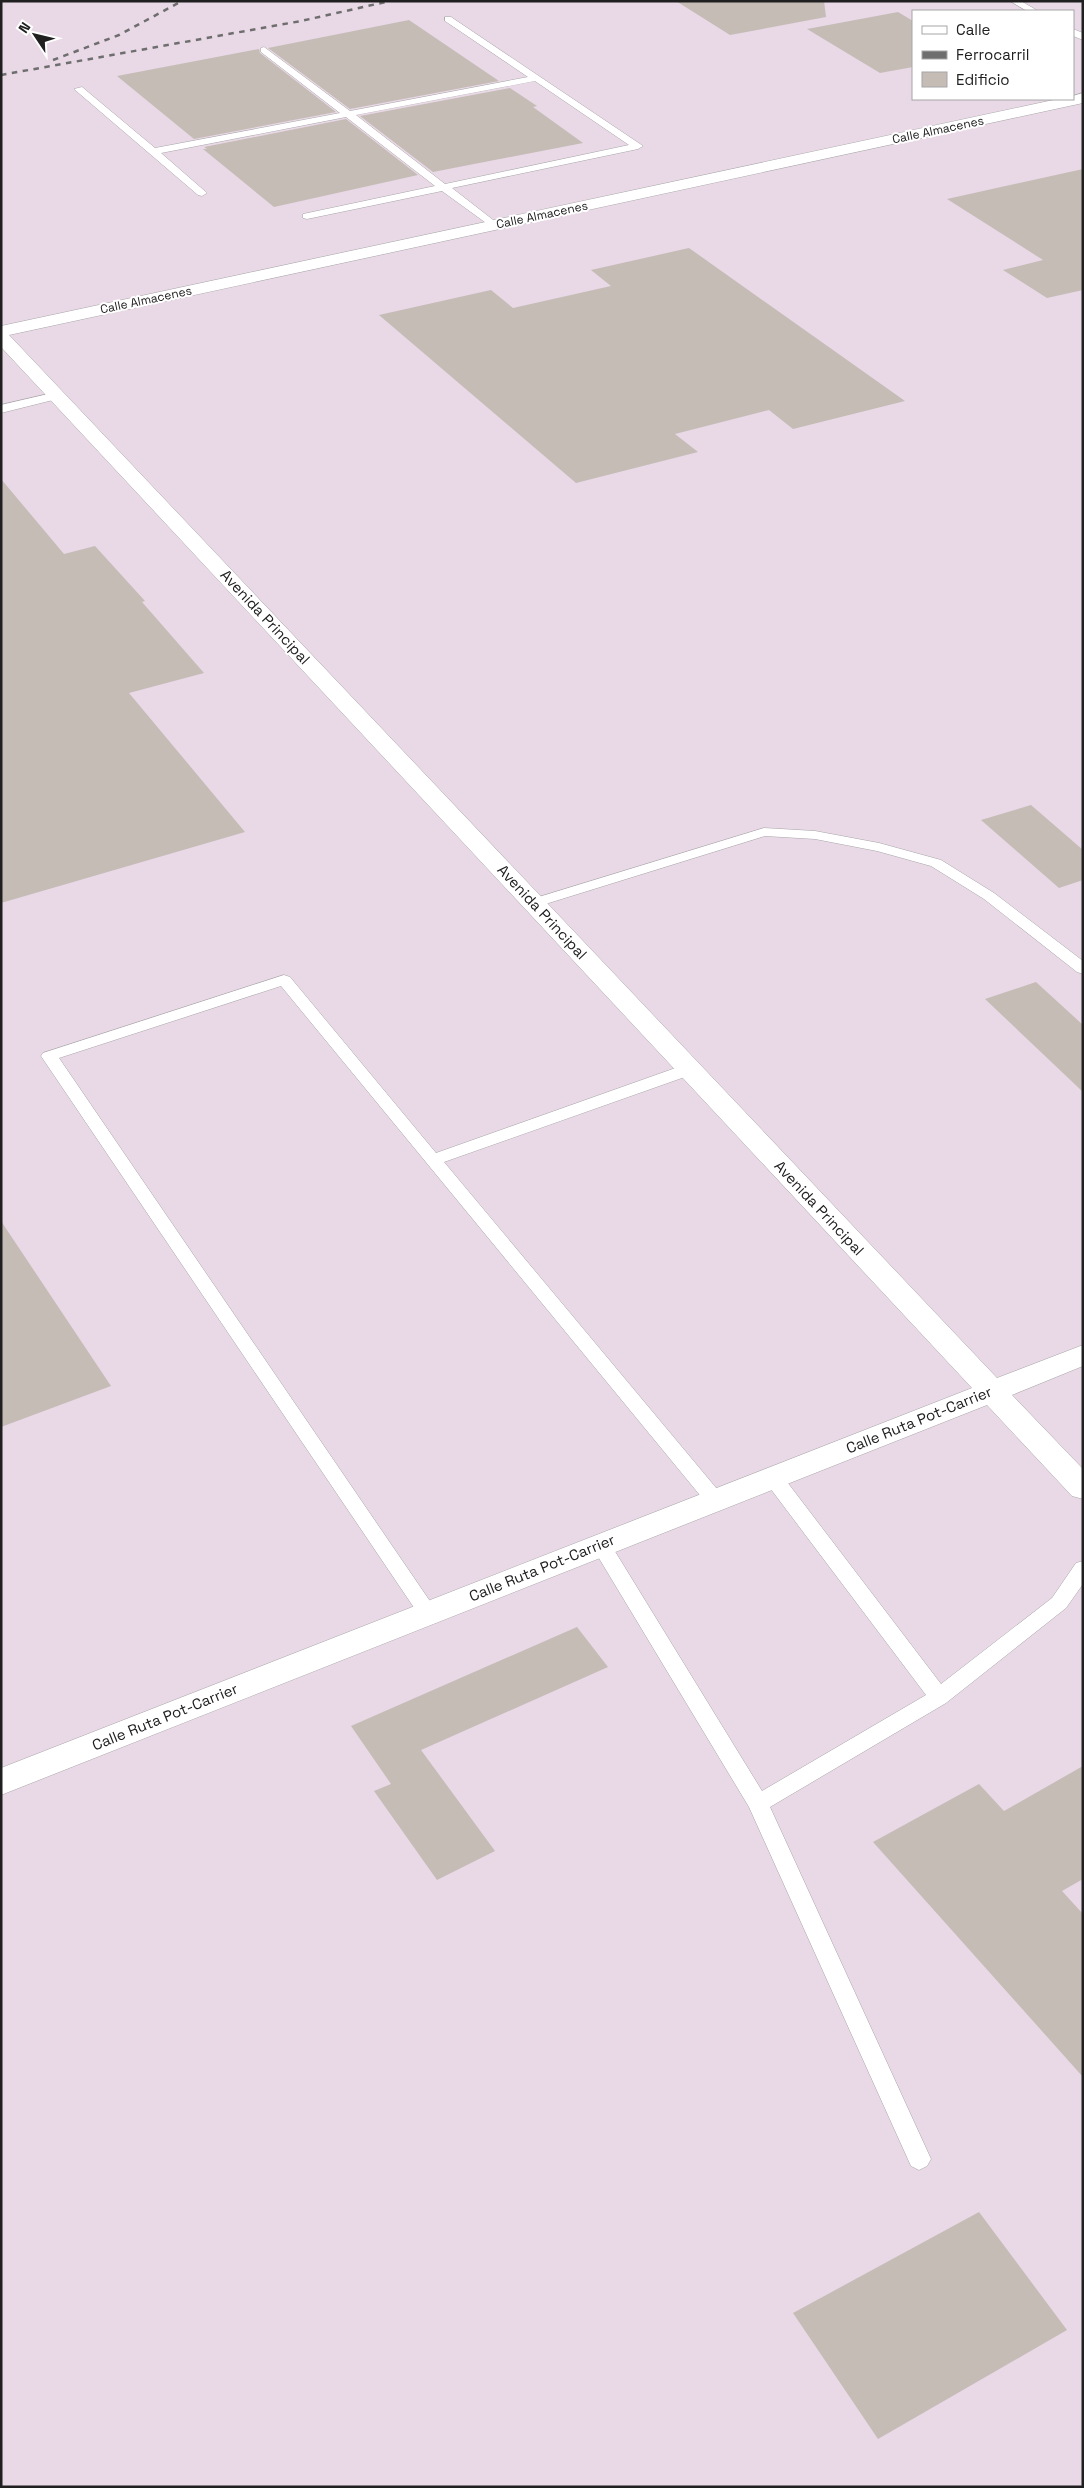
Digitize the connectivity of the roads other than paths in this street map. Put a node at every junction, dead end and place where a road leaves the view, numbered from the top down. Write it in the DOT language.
graph roads {
  1 [pos="1014,1"];
  2 [pos="1031,10"];
  3 [pos="448,19"];
  4 [pos="264,50"];
  5 [pos="536,78"];
  6 [pos="78,88"];
  7 [pos="1074,100"];
  8 [pos="350,114"];
  9 [pos="154,151"];
  10 [pos="444,187"];
  11 [pos="202,193"];
  12 [pos="307,216"];
  13 [pos="493,225"];
  14 [pos="1,330"];
  15 [pos="1,336"];
  16 [pos="57,396"];
  17 [pos="1,409"];
  18 [pos="534,903"];
  19 [pos="1083,969"];
  20 [pos="690,1069"];
  21 [pos="433,1160"];
  22 [pos="1083,1355"];
  23 [pos="991,1391"];
  24 [pos="774,1479"];
  25 [pos="1083,1488"];
  26 [pos="714,1500"];
  27 [pos="601,1545"];
  28 [pos="1083,1568"];
  29 [pos="428,1613"];
  30 [pos="939,1697"];
  31 [pos="1,1782"];
  32 [pos="758,1804"];
  33 [pos="919,2159"];
  1 -- 2 [label="lane"];
  3 -- 5 [label="lane"];
  4 -- 8 [label="lane"];
  5 -- 8 [label="lane"];
  5 -- 10 [label="lane"];
  6 -- 9 [label="lane"];
  7 -- 13 [label="street, Calle Almacenes"];
  8 -- 9 [label="lane"];
  8 -- 10 [label="lane"];
  9 -- 11 [label="lane"];
  10 -- 12 [label="lane"];
  10 -- 13 [label="lane"];
  13 -- 14 [label="street, Calle Almacenes"];
  15 -- 16 [label="street, Avenida Principal"];
  16 -- 17 [label="lane"];
  16 -- 18 [label="street, Avenida Principal"];
  18 -- 19 [label="lane"];
  18 -- 20 [label="street, Avenida Principal"];
  20 -- 21 [label="lane"];
  20 -- 23 [label="street, Avenida Principal"];
  21 -- 26 [label="lane"];
  21 -- 29 [label="lane"];
  22 -- 23 [label="street, Calle Ruta Pot-Carrier"];
  23 -- 24 [label="street, Calle Ruta Pot-Carrier"];
  23 -- 25 [label="street, Avenida Principal"];
  24 -- 26 [label="street, Calle Ruta Pot-Carrier"];
  24 -- 30 [label="lane"];
  26 -- 27 [label="street, Calle Ruta Pot-Carrier"];
  27 -- 29 [label="street, Calle Ruta Pot-Carrier"];
  27 -- 32 [label="lane"];
  28 -- 30 [label="lane"];
  29 -- 31 [label="street, Calle Ruta Pot-Carrier"];
  30 -- 32 [label="lane"];
  32 -- 33 [label="lane"];
}
